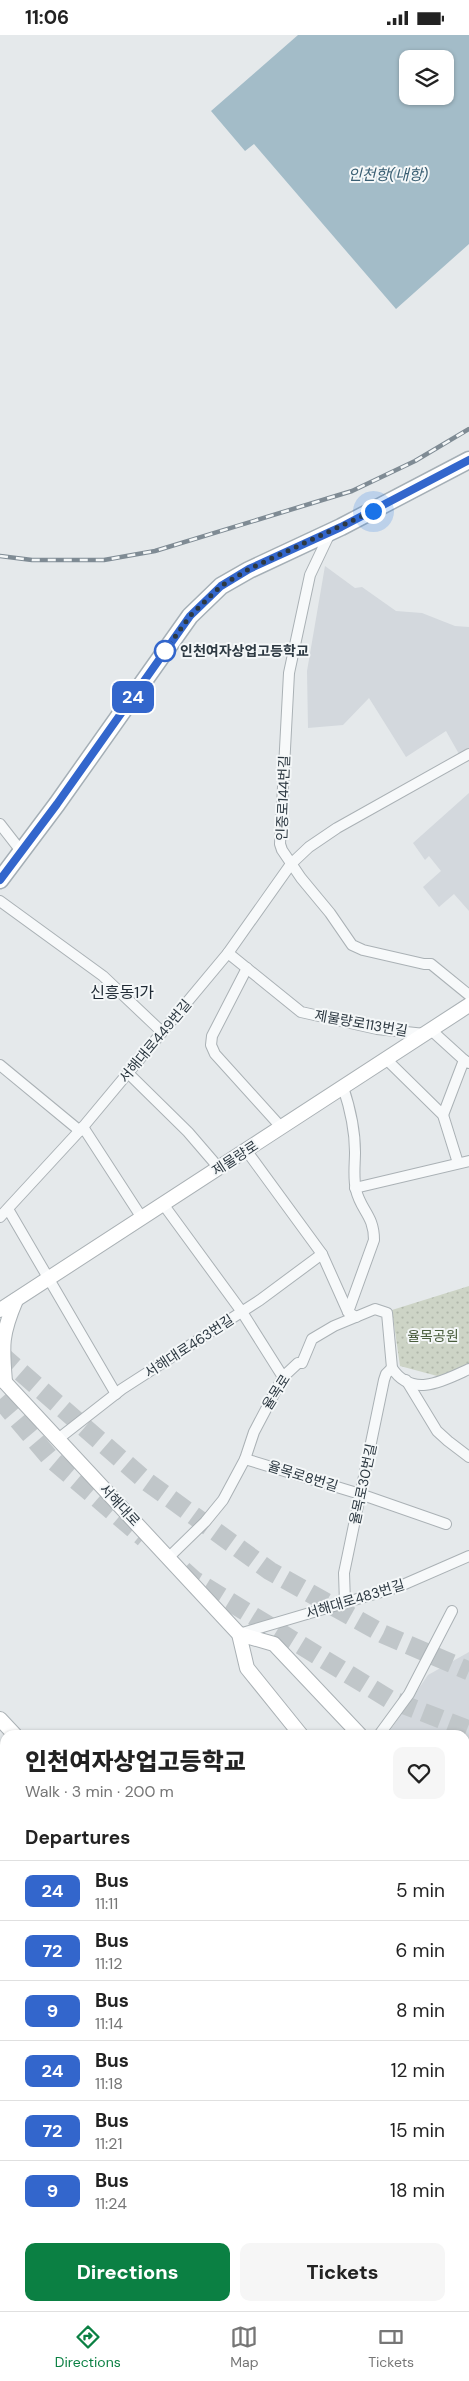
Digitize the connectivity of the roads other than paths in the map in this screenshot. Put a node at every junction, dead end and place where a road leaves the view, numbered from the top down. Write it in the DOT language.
graph roads {
  1 [pos="469,460"];
  2 [pos="330,533"];
  3 [pos="469,754"];
  4 [pos="0,824"];
  5 [pos="21,851"];
  6 [pos="292,864"];
  7 [pos="0,880"];
  8 [pos="0,901"];
  9 [pos="228,953"];
  10 [pos="248,967"];
  11 [pos="469,995"];
  12 [pos="469,1005"];
  13 [pos="161,1031"];
  14 [pos="428,1032"];
  15 [pos="386,1059"];
  16 [pos="466,1061"];
  17 [pos="0,1065"];
  18 [pos="128,1073"];
  19 [pos="343,1087"];
  20 [pos="445,1120"];
  21 [pos="281,1127"];
  22 [pos="81,1129"];
  23 [pos="246,1151"];
  24 [pos="464,1162"];
  25 [pos="219,1168"];
  26 [pos="355,1189"];
  27 [pos="163,1204"];
  28 [pos="8,1209"];
  29 [pos="0,1217"];
  30 [pos="142,1218"];
  31 [pos="322,1255"];
  32 [pos="49,1279"];
  33 [pos="16,1300"];
  34 [pos="0,1301"];
  35 [pos="0,1310"];
  36 [pos="242,1312"];
  37 [pos="352,1315"];
  38 [pos="392,1368"];
  39 [pos="469,1369"];
  40 [pos="283,1377"];
  41 [pos="2,1380"];
  42 [pos="406,1380"];
  43 [pos="116,1394"];
  44 [pos="58,1439"];
  45 [pos="469,1457"];
  46 [pos="245,1459"];
  47 [pos="360,1494"];
  48 [pos="446,1524"];
  49 [pos="469,1556"];
  50 [pos="168,1558"];
  51 [pos="345,1603"];
  52 [pos="452,1611"];
  53 [pos="239,1634"];
  54 [pos="0,1719"];
  55 [pos="10,1730"];
  56 [pos="297,1730"];
  57 [pos="355,1730"];
  58 [pos="383,1730"];
  1 -- 2 [label="main road"];
  2 -- 5 [label="main road"];
  2 -- 6 [label="street, 인중로144번길"];
  3 -- 6 [label="street, 서해대로449번길"];
  4 -- 5 [label="street"];
  5 -- 7 [label="main road"];
  6 -- 9 [label="street, 서해대로449번길"];
  6 -- 11 [label="street, 인중로144번길"];
  8 -- 13 [label="street"];
  9 -- 10 [label="street, 제물량로113번길"];
  9 -- 13 [label="street, 서해대로449번길"];
  10 -- 14 [label="street, 제물량로113번길"];
  10 -- 21 [label="street"];
  12 -- 14 [label="main road, 제물량로"];
  13 -- 18 [label="street, 서해대로449번길"];
  14 -- 15 [label="main road, 제물량로"];
  14 -- 16 [label="street"];
  15 -- 19 [label="main road, 제물량로"];
  15 -- 20 [label="street"];
  16 -- 20 [label="street"];
  17 -- 22 [label="street"];
  18 -- 22 [label="street, 서해대로449번길"];
  18 -- 25 [label="street"];
  19 -- 21 [label="main road, 제물량로"];
  19 -- 26 [label="street"];
  20 -- 24 [label="street"];
  21 -- 23 [label="main road, 제물량로"];
  22 -- 28 [label="street, 서해대로449번길"];
  22 -- 30 [label="street"];
  23 -- 25 [label="main road, 제물량로"];
  23 -- 31 [label="street"];
  24 -- 26 [label="street"];
  25 -- 27 [label="main road, 제물량로"];
  26 -- 37 [label="street"];
  27 -- 30 [label="main road, 제물량로"];
  27 -- 36 [label="street"];
  28 -- 29 [label="street, 서해대로449번길"];
  28 -- 32 [label="street"];
  30 -- 32 [label="main road, 제물량로"];
  31 -- 36 [label="street, 서해대로463번길"];
  31 -- 37 [label="street"];
  32 -- 33 [label="main road, 제물량로"];
  32 -- 43 [label="street"];
  33 -- 34 [label="main road"];
  33 -- 35 [label="main road, 제물량로"];
  33 -- 41 [label="main road"];
  36 -- 40 [label="street"];
  36 -- 43 [label="street, 서해대로463번길"];
  37 -- 38 [label="street, 율목로"];
  37 -- 40 [label="street, 율목로"];
  38 -- 42 [label="street"];
  38 -- 47 [label="street, 율목로30번길"];
  39 -- 42 [label="street"];
  40 -- 46 [label="street, 율목로"];
  41 -- 44 [label="main road, 서해대로"];
  42 -- 45 [label="street"];
  43 -- 44 [label="street, 서해대로463번길"];
  44 -- 50 [label="main road, 서해대로"];
  46 -- 47 [label="street, 율목로8번길"];
  46 -- 50 [label="street, 율목로"];
  47 -- 48 [label="street, 율목로8번길"];
  47 -- 51 [label="street, 율목로30번길"];
  49 -- 51 [label="street, 서해대로483번길"];
  50 -- 53 [label="main road, 서해대로"];
  51 -- 53 [label="street, 서해대로483번길"];
  52 -- 58 [label="street"];
  53 -- 56 [label="main road, 서해대로"];
  53 -- 57 [label="main road"];
  54 -- 55 [label="main road"];
}
